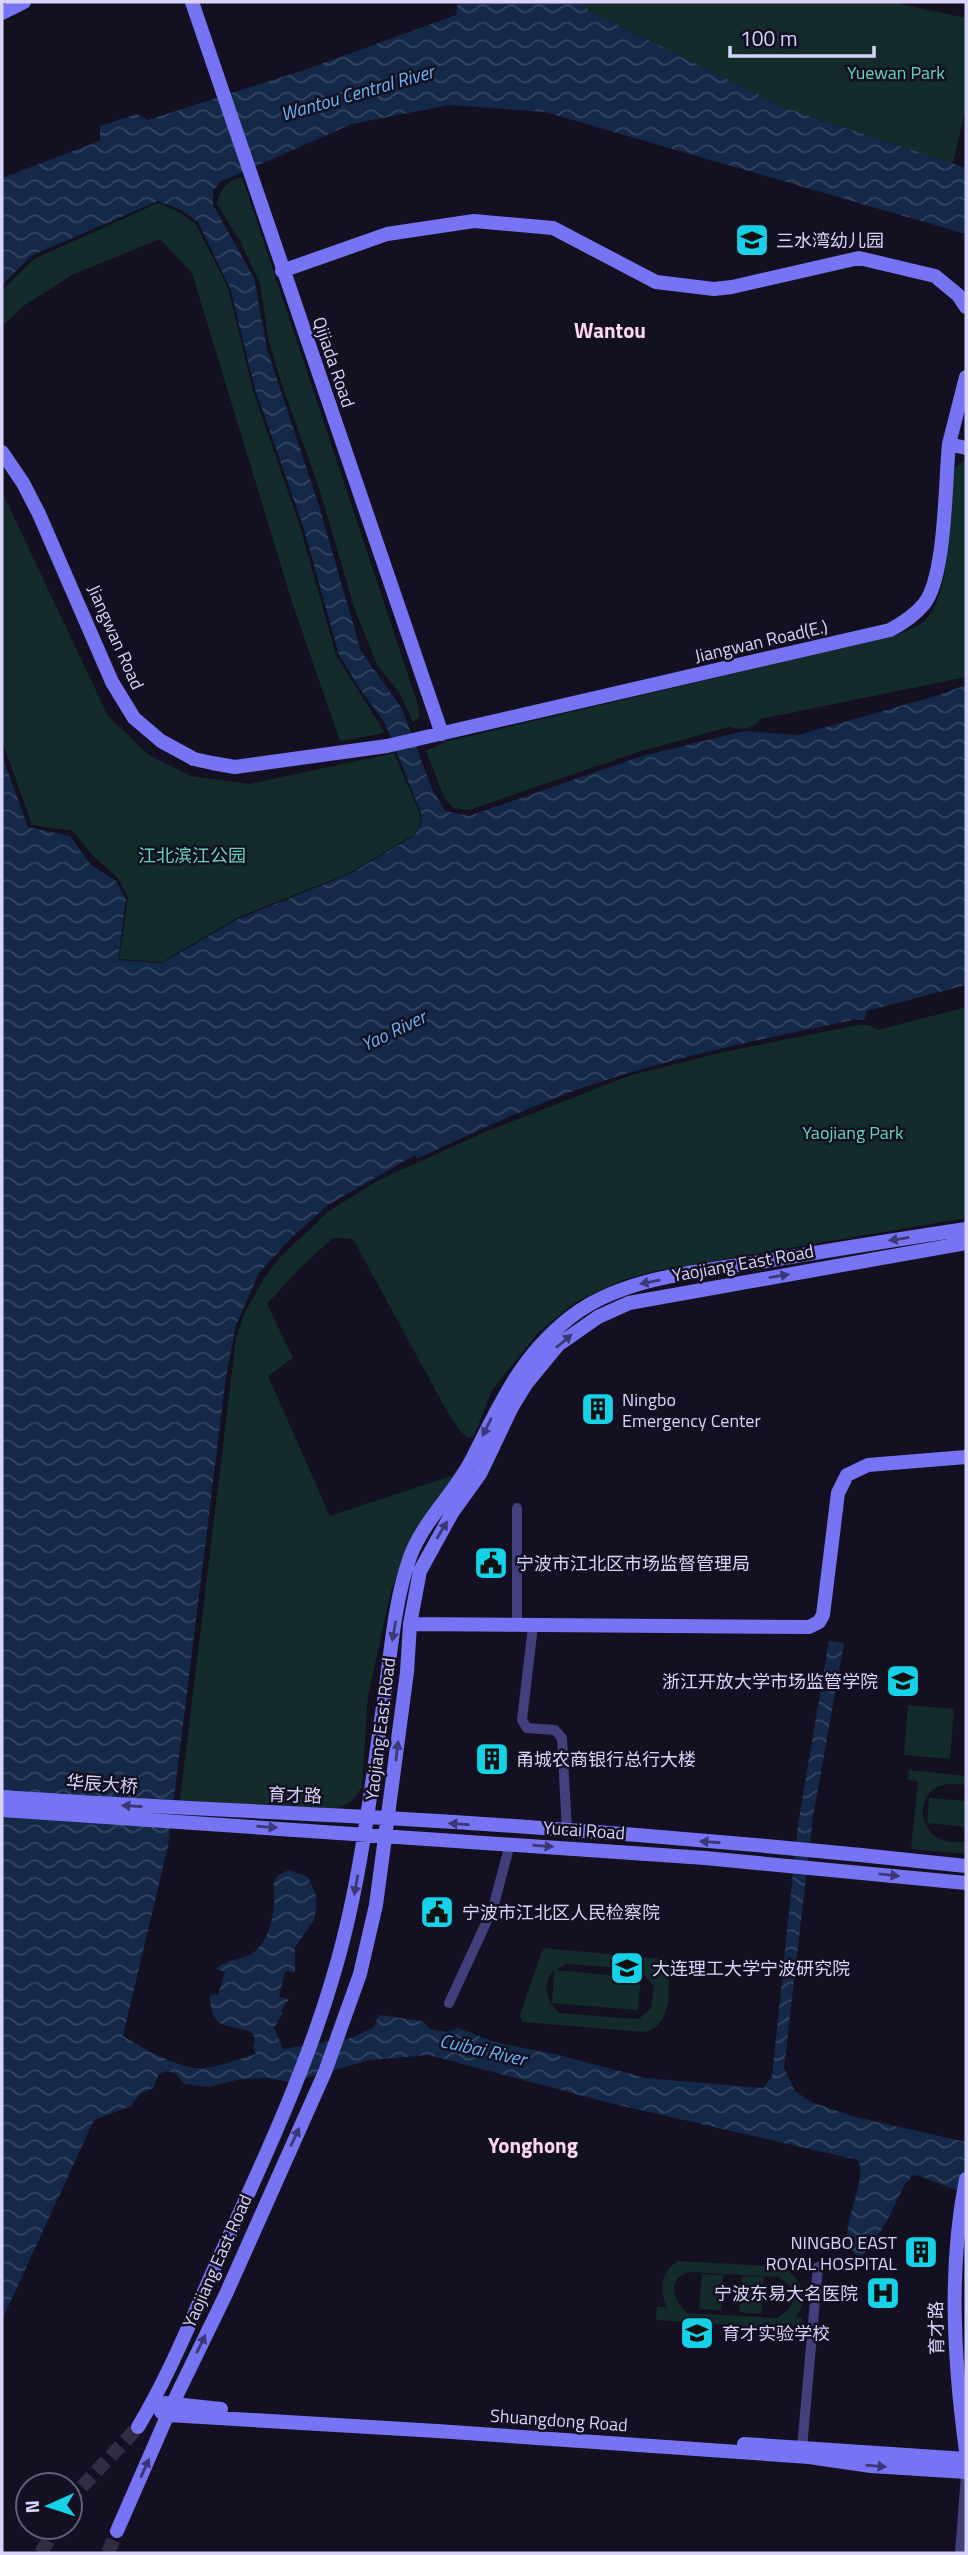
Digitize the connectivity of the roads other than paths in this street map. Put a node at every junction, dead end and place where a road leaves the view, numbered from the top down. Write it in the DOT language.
graph roads {
  1 [pos="24,2"];
  2 [pos="192,2"];
  3 [pos="2,13"];
  4 [pos="282,271"];
  5 [pos="966,307"];
  6 [pos="966,377"];
  7 [pos="949,444"];
  8 [pos="966,448"];
  9 [pos="2,452"];
  10 [pos="442,734"];
  11 [pos="420,738"];
  12 [pos="966,1229"];
  13 [pos="966,1243"];
  14 [pos="966,1457"];
  15 [pos="517,1508"];
  16 [pos="410,1624"];
  17 [pos="517,1626"];
  18 [pos="533,1626"];
  19 [pos="2,1797"];
  20 [pos="2,1810"];
  21 [pos="200,1817"];
  22 [pos="367,1817"];
  23 [pos="388,1818"];
  24 [pos="567,1831"];
  25 [pos="365,1833"];
  26 [pos="386,1835"];
  27 [pos="510,1844"];
  28 [pos="966,1866"];
  29 [pos="966,1883"];
  30 [pos="449,2003"];
  31 [pos="966,2179"];
  32 [pos="818,2267"];
  33 [pos="152,2403"];
  34 [pos="170,2410"];
  35 [pos="138,2427"];
  36 [pos="802,2448"];
  37 [pos="966,2451"];
  38 [pos="966,2459"];
  39 [pos="966,2474"];
  40 [pos="117,2531"];
  41 [pos="960,2553"];
  1 -- 3 [label="main road"];
  2 -- 4 [label="main road, Qijiada Road"];
  4 -- 5 [label="main road"];
  4 -- 10 [label="main road, Qijiada Road"];
  6 -- 7 [label="main road, Jiangwan Road(E.)"];
  7 -- 8 [label="main road"];
  7 -- 10 [label="main road, Jiangwan Road(E.)"];
  9 -- 11 [label="main road, Jiangwan Road"];
  10 -- 11 [label="main road, Jiangwan Road(E.)"];
  12 -- 22 [label="main road, Yaojiang East Road, one-way"];
  16 -- 13 [label="main road, Yaojiang East Road, one-way"];
  14 -- 18 [label="main road"];
  15 -- 17 [label="street"];
  16 -- 17 [label="main road"];
  23 -- 16 [label="main road, Yaojiang East Road, one-way"];
  17 -- 18 [label="main road"];
  18 -- 24 [label="street"];
  21 -- 19 [label="main road, 华辰大桥, one-way"];
  20 -- 21 [label="main road"];
  21 -- 22 [label="main road, 育才路"];
  21 -- 25 [label="main road, Yucai Road, one-way"];
  22 -- 23 [label="main road, 育才路"];
  22 -- 25 [label="main road, Yaojiang East Road"];
  24 -- 23 [label="main road, Yucai Road, one-way"];
  23 -- 26 [label="main road, Yaojiang East Road"];
  28 -- 24 [label="main road, Yucai Road, one-way"];
  25 -- 26 [label="main road, Yucai Road"];
  25 -- 33 [label="main road, Yaojiang East Road, one-way"];
  26 -- 27 [label="main road, Yucai Road"];
  34 -- 26 [label="main road, Yaojiang East Road, one-way"];
  27 -- 29 [label="main road, Yucai Road, one-way"];
  27 -- 30 [label="street"];
  31 -- 37 [label="main road, 育才路"];
  32 -- 36 [label="street"];
  33 -- 34 [label="main road, Shuangdong Road"];
  33 -- 35 [label="main road, Yaojiang East Road"];
  34 -- 36 [label="main road, Shuangdong Road"];
  34 -- 39 [label="main road, Shuangdong Road, one-way"];
  40 -- 34 [label="main road, Yaojiang East Road, one-way"];
  36 -- 38 [label="main road, Shuangdong Road"];
  39 -- 41 [label="street"];
}
